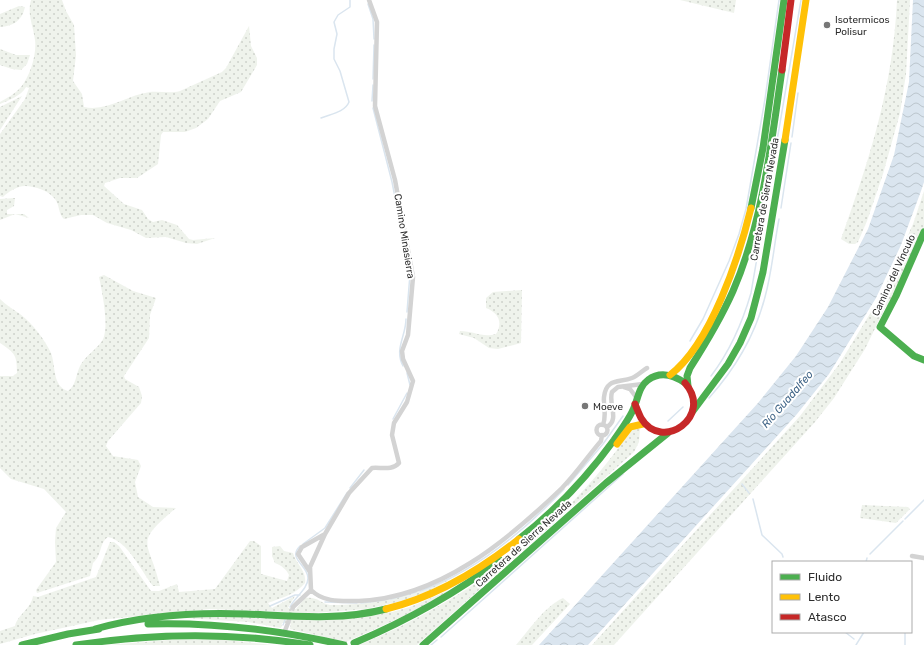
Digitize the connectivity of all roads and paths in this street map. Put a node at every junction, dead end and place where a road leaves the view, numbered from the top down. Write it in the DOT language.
graph roads {
  1 [pos="369,0"];
  2 [pos="784,0"];
  3 [pos="791,0"];
  4 [pos="806,0"];
  5 [pos="924,232"];
  6 [pos="924,360"];
  7 [pos="647,368"];
  8 [pos="670,375"];
  9 [pos="643,384"];
  10 [pos="622,386"];
  11 [pos="688,386"];
  12 [pos="709,390"];
  13 [pos="692,393"];
  14 [pos="636,401"];
  15 [pos="693,411"];
  16 [pos="644,424"];
  17 [pos="605,426"];
  18 [pos="650,429"];
  19 [pos="668,433"];
  20 [pos="602,435"];
  21 [pos="636,457"];
  22 [pos="325,534"];
  23 [pos="912,556"];
  24 [pos="924,558"];
  25 [pos="310,572"];
  26 [pos="311,590"];
  27 [pos="293,607"];
  28 [pos="288,623"];
  29 [pos="95,629"];
  30 [pos="354,643"];
  31 [pos="22,645"];
  32 [pos="76,645"];
  33 [pos="280,645"];
  34 [pos="310,645"];
  35 [pos="344,645"];
  36 [pos="423,645"];
  1 -- 22 [label="street, Camino Minasierra"];
  2 -- 8 [label="main road"];
  3 -- 11 [label="main road"];
  4 -- 12 [label="main road, Carretera de Sierra Nevada"];
  5 -- 6 [label="main road, Camino del Vínculo"];
  7 -- 17 [label="street"];
  8 -- 9 [label="main road"];
  8 -- 11 [label="main road"];
  9 -- 10 [label="street"];
  9 -- 14 [label="main road"];
  10 -- 14 [label="street"];
  10 -- 17 [label="street"];
  11 -- 13 [label="main road"];
  12 -- 13 [label="main road"];
  12 -- 15 [label="main road, Carretera de Sierra Nevada"];
  13 -- 15 [label="main road"];
  14 -- 16 [label="main road"];
  14 -- 29 [label="main road"];
  15 -- 19 [label="main road"];
  16 -- 18 [label="main road"];
  16 -- 30 [label="main road"];
  17 -- 20 [label="street"];
  17 -- 20 [label="street"];
  18 -- 19 [label="main road"];
  18 -- 21 [label="main road, Carretera de Sierra Nevada"];
  19 -- 21 [label="main road, Carretera de Sierra Nevada"];
  20 -- 26 [label="street"];
  21 -- 36 [label="main road, Carretera de Sierra Nevada"];
  22 -- 25 [label="street, Camino Minasierra"];
  22 -- 25 [label="street"];
  23 -- 24 [label="street"];
  25 -- 26 [label="street, Camino Minasierra"];
  26 -- 27 [label="street"];
  28 -- 33 [label="street"];
  29 -- 31 [label="main road"];
  29 -- 35 [label="main road"];
  32 -- 34 [label="main road"];
}
